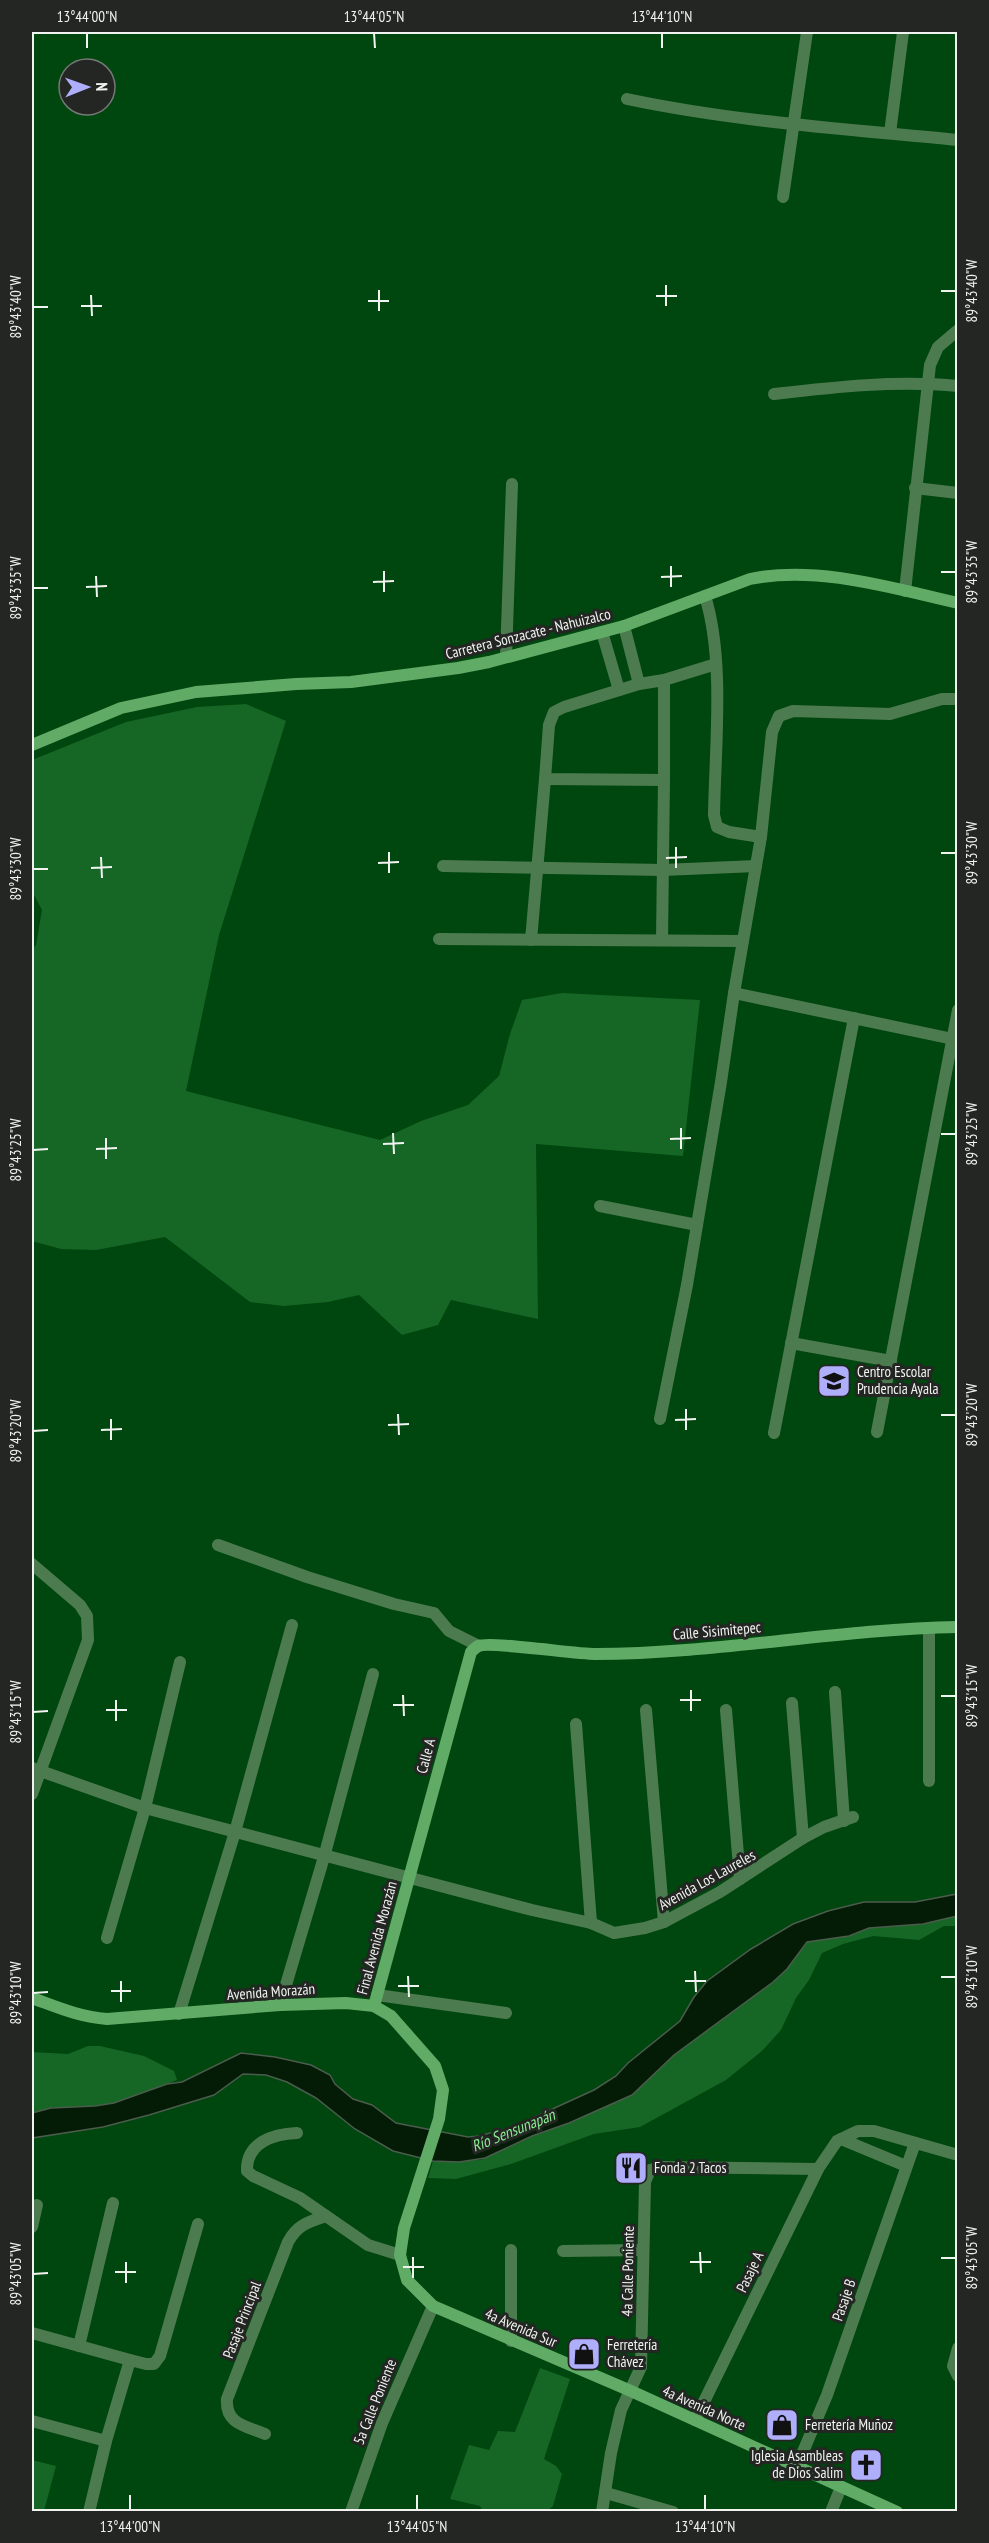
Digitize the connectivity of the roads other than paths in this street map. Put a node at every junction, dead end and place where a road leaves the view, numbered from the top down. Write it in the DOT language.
graph roads {
  1 [pos="807,32"];
  2 [pos="903,32"];
  3 [pos="627,99"];
  4 [pos="793,125"];
  5 [pos="890,133"];
  6 [pos="957,140"];
  7 [pos="783,197"];
  8 [pos="957,330"];
  9 [pos="928,383"];
  10 [pos="957,386"];
  11 [pos="774,394"];
  12 [pos="512,484"];
  13 [pos="915,488"];
  14 [pos="957,493"];
  15 [pos="905,591"];
  16 [pos="705,596"];
  17 [pos="957,603"];
  18 [pos="624,626"];
  19 [pos="602,632"];
  20 [pos="506,657"];
  21 [pos="716,664"];
  22 [pos="664,680"];
  23 [pos="639,684"];
  24 [pos="619,690"];
  25 [pos="957,699"];
  26 [pos="32,745"];
  27 [pos="545,779"];
  28 [pos="664,780"];
  29 [pos="760,837"];
  30 [pos="442,866"];
  31 [pos="756,866"];
  32 [pos="536,868"];
  33 [pos="663,870"];
  34 [pos="439,939"];
  35 [pos="531,940"];
  36 [pos="662,940"];
  37 [pos="743,941"];
  38 [pos="734,993"];
  39 [pos="957,1010"];
  40 [pos="854,1018"];
  41 [pos="953,1039"];
  42 [pos="600,1206"];
  43 [pos="697,1225"];
  44 [pos="791,1343"];
  45 [pos="891,1361"];
  46 [pos="660,1419"];
  47 [pos="877,1432"];
  48 [pos="774,1433"];
  49 [pos="218,1545"];
  50 [pos="32,1564"];
  51 [pos="292,1624"];
  52 [pos="957,1627"];
  53 [pos="929,1628"];
  54 [pos="479,1646"];
  55 [pos="180,1662"];
  56 [pos="373,1674"];
  57 [pos="835,1692"];
  58 [pos="792,1703"];
  59 [pos="646,1710"];
  60 [pos="726,1710"];
  61 [pos="576,1724"];
  62 [pos="36,1770"];
  63 [pos="929,1780"];
  64 [pos="32,1794"];
  65 [pos="145,1808"];
  66 [pos="235,1832"];
  67 [pos="803,1838"];
  68 [pos="324,1857"];
  69 [pos="408,1878"];
  70 [pos="740,1879"];
  71 [pos="664,1922"];
  72 [pos="591,1923"];
  73 [pos="106,1938"];
  74 [pos="32,1998"];
  75 [pos="375,2000"];
  76 [pos="280,2005"];
  77 [pos="506,2013"];
  78 [pos="180,2014"];
  79 [pos="297,2133"];
  80 [pos="839,2140"];
  81 [pos="915,2143"];
  82 [pos="957,2155"];
  83 [pos="906,2166"];
  84 [pos="818,2169"];
  85 [pos="113,2203"];
  86 [pos="37,2205"];
  87 [pos="326,2217"];
  88 [pos="198,2224"];
  89 [pos="32,2227"];
  90 [pos="511,2250"];
  91 [pos="643,2250"];
  92 [pos="563,2251"];
  93 [pos="400,2255"];
  94 [pos="433,2306"];
  95 [pos="32,2333"];
  96 [pos="510,2340"];
  97 [pos="79,2346"];
  98 [pos="957,2348"];
  99 [pos="130,2361"];
  100 [pos="957,2376"];
  101 [pos="631,2391"];
  102 [pos="695,2420"];
  103 [pos="32,2421"];
  104 [pos="265,2434"];
  105 [pos="106,2441"];
  106 [pos="797,2466"];
  107 [pos="841,2487"];
  108 [pos="606,2493"];
  109 [pos="89,2511"];
  110 [pos="351,2511"];
  111 [pos="602,2511"];
  112 [pos="674,2511"];
  113 [pos="831,2511"];
  114 [pos="897,2511"];
  1 -- 4 [label="street"];
  2 -- 5 [label="street"];
  3 -- 4 [label="street"];
  4 -- 5 [label="street"];
  4 -- 7 [label="street"];
  5 -- 6 [label="street"];
  8 -- 9 [label="street"];
  9 -- 10 [label="street"];
  9 -- 11 [label="street"];
  9 -- 13 [label="street"];
  12 -- 20 [label="street"];
  13 -- 14 [label="street"];
  13 -- 15 [label="street"];
  15 -- 16 [label="street, Carretera Sonzacate - Nahuizalco"];
  15 -- 17 [label="street, Carretera Sonzacate - Nahuizalco"];
  16 -- 18 [label="street, Carretera Sonzacate - Nahuizalco"];
  16 -- 21 [label="street"];
  18 -- 19 [label="street, Carretera Sonzacate - Nahuizalco"];
  18 -- 23 [label="street"];
  19 -- 20 [label="street, Carretera Sonzacate - Nahuizalco"];
  19 -- 24 [label="street"];
  20 -- 26 [label="street, Carretera Sonzacate - Nahuizalco"];
  21 -- 22 [label="street"];
  21 -- 29 [label="street"];
  22 -- 23 [label="street"];
  22 -- 28 [label="street"];
  23 -- 24 [label="street"];
  24 -- 27 [label="street"];
  25 -- 29 [label="street"];
  27 -- 28 [label="street"];
  27 -- 32 [label="street"];
  28 -- 33 [label="street"];
  29 -- 31 [label="street"];
  30 -- 32 [label="street"];
  31 -- 33 [label="street"];
  31 -- 37 [label="street"];
  32 -- 33 [label="street"];
  32 -- 35 [label="street"];
  33 -- 36 [label="street"];
  34 -- 35 [label="street"];
  35 -- 36 [label="street"];
  36 -- 37 [label="street"];
  37 -- 38 [label="street"];
  38 -- 40 [label="street"];
  38 -- 43 [label="street"];
  39 -- 41 [label="street"];
  40 -- 41 [label="street"];
  40 -- 44 [label="street"];
  41 -- 45 [label="street"];
  42 -- 43 [label="street"];
  43 -- 46 [label="street"];
  44 -- 45 [label="street"];
  44 -- 48 [label="street"];
  45 -- 47 [label="street"];
  49 -- 54 [label="street"];
  50 -- 62 [label="street"];
  51 -- 66 [label="street"];
  52 -- 53 [label="street, Calle Sisimitepec"];
  53 -- 54 [label="street, Calle Sisimitepec"];
  53 -- 63 [label="street"];
  54 -- 69 [label="street, Calle A"];
  55 -- 65 [label="street"];
  56 -- 68 [label="street"];
  57 -- 67 [label="street, Avenida Los Laureles"];
  58 -- 67 [label="street"];
  59 -- 71 [label="street"];
  60 -- 70 [label="street"];
  61 -- 72 [label="street"];
  62 -- 64 [label="street"];
  62 -- 65 [label="street, Avenida Los Laureles"];
  65 -- 66 [label="street, Avenida Los Laureles"];
  65 -- 73 [label="street"];
  66 -- 68 [label="street, Avenida Los Laureles"];
  66 -- 78 [label="street"];
  67 -- 70 [label="street, Avenida Los Laureles"];
  68 -- 69 [label="street, Avenida Los Laureles"];
  68 -- 76 [label="street"];
  69 -- 72 [label="street, Avenida Los Laureles"];
  69 -- 75 [label="street, Final Avenida Morazán"];
  70 -- 71 [label="street, Avenida Los Laureles"];
  71 -- 72 [label="street, Avenida Los Laureles"];
  74 -- 78 [label="street, Avenida Morazán"];
  75 -- 76 [label="street, Avenida Morazán"];
  75 -- 77 [label="street"];
  75 -- 93 [label="street, Avenida Morazán"];
  76 -- 78 [label="street, Avenida Morazán"];
  79 -- 87 [label="street"];
  80 -- 81 [label="street"];
  80 -- 83 [label="street"];
  80 -- 84 [label="street, Pasaje A"];
  81 -- 82 [label="street"];
  81 -- 83 [label="street, Pasaje B"];
  83 -- 106 [label="street, Pasaje B"];
  84 -- 91 [label="street, 4a Calle Poniente"];
  84 -- 102 [label="street, Pasaje A"];
  85 -- 97 [label="street"];
  86 -- 89 [label="street"];
  87 -- 93 [label="street"];
  87 -- 104 [label="street, Pasaje Principal"];
  88 -- 99 [label="street"];
  90 -- 96 [label="street"];
  91 -- 92 [label="street"];
  91 -- 101 [label="street, 4a Calle Poniente"];
  93 -- 94 [label="street"];
  94 -- 96 [label="street, 4a Avenida Sur"];
  94 -- 110 [label="street, 5a Calle Poniente"];
  95 -- 97 [label="street"];
  96 -- 101 [label="street, 4a Avenida Sur"];
  97 -- 99 [label="street"];
  98 -- 100 [label="street"];
  99 -- 105 [label="street"];
  101 -- 102 [label="street, 4a Avenida Norte"];
  101 -- 108 [label="street, 4a Calle Poniente"];
  102 -- 106 [label="street, 4a Avenida Norte"];
  103 -- 105 [label="street"];
  105 -- 109 [label="street"];
  106 -- 107 [label="street, 4a Avenida Norte"];
  107 -- 113 [label="street"];
  107 -- 114 [label="street, 4a Avenida Norte"];
  108 -- 111 [label="street, 4a Calle Poniente"];
  108 -- 112 [label="street"];
}
